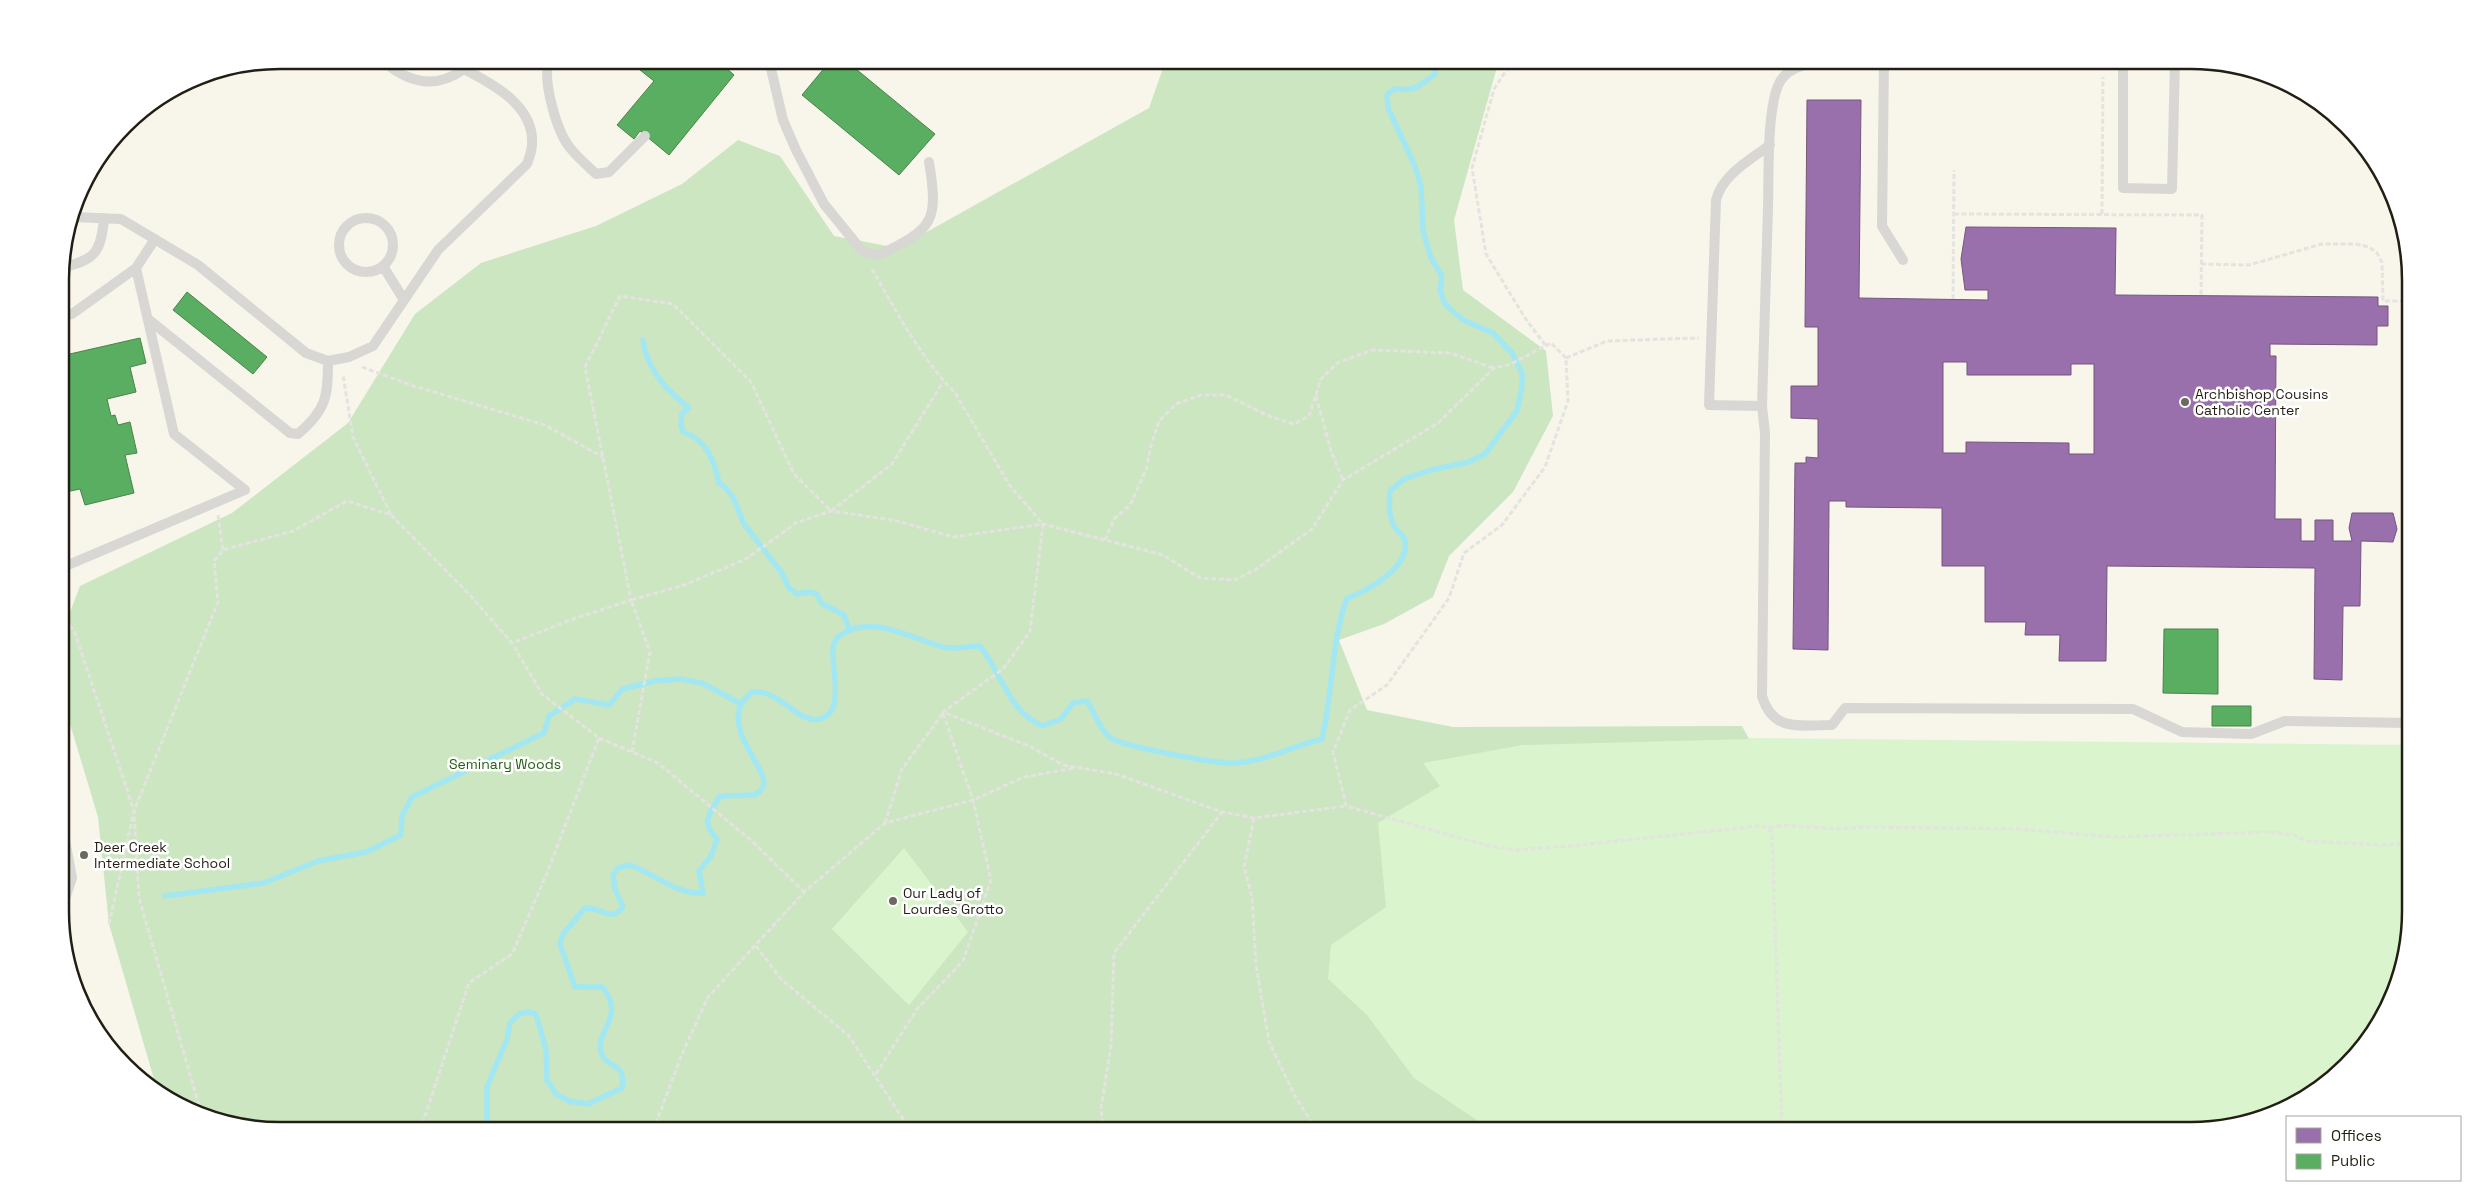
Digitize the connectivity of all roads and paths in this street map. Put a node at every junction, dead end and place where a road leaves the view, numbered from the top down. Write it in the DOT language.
graph roads {
  1 [pos="395,69"];
  2 [pos="459,69"];
  3 [pos="471,69"];
  4 [pos="548,69"];
  5 [pos="771,69"];
  6 [pos="1507,69"];
  7 [pos="1795,69"];
  8 [pos="1884,69"];
  9 [pos="2103,69"];
  10 [pos="2123,69"];
  11 [pos="2175,69"];
  12 [pos="645,136"];
  13 [pos="1770,145"];
  14 [pos="929,162"];
  15 [pos="1954,170"];
  16 [pos="1954,214"];
  17 [pos="2102,214"];
  18 [pos="78,218"];
  19 [pos="104,218"];
  20 [pos="155,239"];
  21 [pos="863,252"];
  22 [pos="1903,260"];
  23 [pos="2202,264"];
  24 [pos="69,266"];
  25 [pos="383,266"];
  26 [pos="136,268"];
  27 [pos="2201,296"];
  28 [pos="1953,299"];
  29 [pos="404,300"];
  30 [pos="2402,301"];
  31 [pos="69,315"];
  32 [pos="148,319"];
  33 [pos="1712,338"];
  34 [pos="1546,346"];
  35 [pos="1566,358"];
  36 [pos="341,359"];
  37 [pos="328,361"];
  38 [pos="1494,368"];
  39 [pos="944,382"];
  40 [pos="1316,396"];
  41 [pos="1762,406"];
  42 [pos="604,457"];
  43 [pos="1343,480"];
  44 [pos="216,504"];
  45 [pos="831,511"];
  46 [pos="391,515"];
  47 [pos="1043,524"];
  48 [pos="1105,540"];
  49 [pos="223,550"];
  50 [pos="69,565"];
  51 [pos="631,600"];
  52 [pos="69,624"];
  53 [pos="512,644"];
  54 [pos="943,712"];
  55 [pos="2402,723"];
  56 [pos="599,738"];
  57 [pos="632,752"];
  58 [pos="1078,768"];
  59 [pos="973,800"];
  60 [pos="1346,806"];
  61 [pos="134,811"];
  62 [pos="1222,812"];
  63 [pos="1254,818"];
  64 [pos="885,823"];
  65 [pos="1769,828"];
  66 [pos="2402,844"];
  67 [pos="69,862"];
  68 [pos="69,887"];
  69 [pos="804,892"];
  70 [pos="109,924"];
  71 [pos="756,946"];
  72 [pos="876,1074"];
  73 [pos="199,1106"];
  74 [pos="423,1122"];
  75 [pos="657,1122"];
  76 [pos="905,1122"];
  77 [pos="1102,1122"];
  78 [pos="1311,1122"];
  79 [pos="1782,1122"];
  1 -- 2 [label="lane"];
  3 -- 29 [label="lane"];
  4 -- 12 [label="lane"];
  5 -- 21 [label="lane"];
  6 -- 34 [label="path"];
  7 -- 13 [label="lane"];
  8 -- 22 [label="lane"];
  9 -- 17 [label="path"];
  10 -- 11 [label="lane"];
  13 -- 33 [label="lane"];
  13 -- 41 [label="lane"];
  14 -- 21 [label="lane"];
  15 -- 16 [label="path"];
  16 -- 17 [label="path"];
  16 -- 28 [label="path"];
  17 -- 23 [label="path"];
  18 -- 19 [label="lane"];
  19 -- 20 [label="lane"];
  19 -- 24 [label="lane"];
  20 -- 26 [label="lane"];
  20 -- 37 [label="lane"];
  21 -- 39 [label="path"];
  23 -- 27 [label="path"];
  23 -- 30 [label="path"];
  25 -- 25 [label="lane"];
  25 -- 29 [label="lane"];
  26 -- 31 [label="lane"];
  26 -- 32 [label="lane"];
  29 -- 36 [label="lane"];
  32 -- 37 [label="lane"];
  32 -- 44 [label="lane"];
  33 -- 35 [label="path"];
  33 -- 41 [label="lane"];
  34 -- 35 [label="path"];
  34 -- 38 [label="path"];
  35 -- 60 [label="path"];
  36 -- 37 [label="lane"];
  36 -- 42 [label="path"];
  36 -- 46 [label="path"];
  38 -- 40 [label="path"];
  38 -- 43 [label="path"];
  39 -- 45 [label="path"];
  39 -- 47 [label="path"];
  40 -- 43 [label="path"];
  40 -- 48 [label="path"];
  41 -- 55 [label="lane"];
  42 -- 45 [label="path"];
  42 -- 51 [label="path"];
  43 -- 48 [label="path"];
  44 -- 49 [label="path"];
  44 -- 50 [label="lane"];
  45 -- 47 [label="path"];
  45 -- 51 [label="path"];
  46 -- 49 [label="path"];
  46 -- 53 [label="path"];
  47 -- 48 [label="path"];
  47 -- 54 [label="path"];
  49 -- 61 [label="path"];
  51 -- 53 [label="path"];
  51 -- 57 [label="path"];
  52 -- 61 [label="path"];
  53 -- 56 [label="path"];
  54 -- 58 [label="path"];
  54 -- 59 [label="path"];
  54 -- 64 [label="path"];
  56 -- 57 [label="path"];
  56 -- 74 [label="path"];
  57 -- 69 [label="path"];
  58 -- 59 [label="path"];
  58 -- 62 [label="path"];
  59 -- 64 [label="path"];
  59 -- 72 [label="path"];
  60 -- 63 [label="path"];
  60 -- 65 [label="path"];
  61 -- 70 [label="path"];
  61 -- 73 [label="path"];
  62 -- 63 [label="path"];
  62 -- 77 [label="path"];
  63 -- 78 [label="path"];
  64 -- 69 [label="path"];
  65 -- 66 [label="path"];
  65 -- 79 [label="path"];
  67 -- 68 [label="lane"];
  69 -- 71 [label="path"];
  71 -- 72 [label="path"];
  71 -- 75 [label="path"];
  72 -- 76 [label="path"];
}
